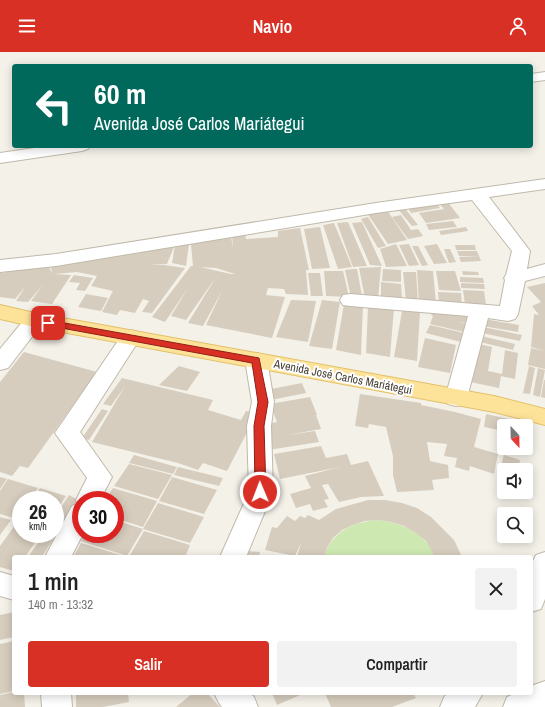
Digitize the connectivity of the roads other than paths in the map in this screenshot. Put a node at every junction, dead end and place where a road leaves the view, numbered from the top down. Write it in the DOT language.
graph roads {
  1 [pos="545,76"];
  2 [pos="533,78"];
  3 [pos="68,148"];
  4 [pos="0,158"];
  5 [pos="545,184"];
  6 [pos="477,194"];
  7 [pos="0,266"];
  8 [pos="545,270"];
  9 [pos="514,278"];
  10 [pos="350,300"];
  11 [pos="480,310"];
  12 [pos="0,312"];
  13 [pos="35,320"];
  14 [pos="131,337"];
  15 [pos="256,360"];
  16 [pos="0,363"];
  17 [pos="456,398"];
  18 [pos="544,418"];
  19 [pos="93,491"];
  20 [pos="72,530"];
  21 [pos="59,555"];
  22 [pos="234,555"];
  23 [pos="545,563"];
  24 [pos="0,584"];
  25 [pos="12,587"];
  26 [pos="533,595"];
  27 [pos="56,695"];
  28 [pos="232,695"];
  29 [pos="466,695"];
  30 [pos="545,695"];
  31 [pos="57,707"];
  32 [pos="243,707"];
  33 [pos="455,707"];
  34 [pos="518,707"];
  1 -- 2 [label="street"];
  3 -- 4 [label="street"];
  5 -- 6 [label="street"];
  6 -- 7 [label="street"];
  6 -- 9 [label="street"];
  8 -- 9 [label="street"];
  9 -- 11 [label="street"];
  10 -- 11 [label="street"];
  11 -- 17 [label="street"];
  12 -- 13 [label="main road, Avenida José Carlos Mariátegui"];
  13 -- 14 [label="main road, Avenida José Carlos Mariátegui"];
  13 -- 16 [label="street"];
  14 -- 15 [label="main road, Avenida José Carlos Mariátegui"];
  14 -- 19 [label="street"];
  15 -- 17 [label="main road, Avenida José Carlos Mariátegui"];
  15 -- 22 [label="street"];
  17 -- 18 [label="main road, Avenida José Carlos Mariátegui"];
  20 -- 21 [label="street"];
  23 -- 26 [label="street"];
  24 -- 25 [label="street"];
  27 -- 31 [label="street"];
  28 -- 32 [label="street"];
  29 -- 33 [label="street"];
  30 -- 34 [label="street"];
}
